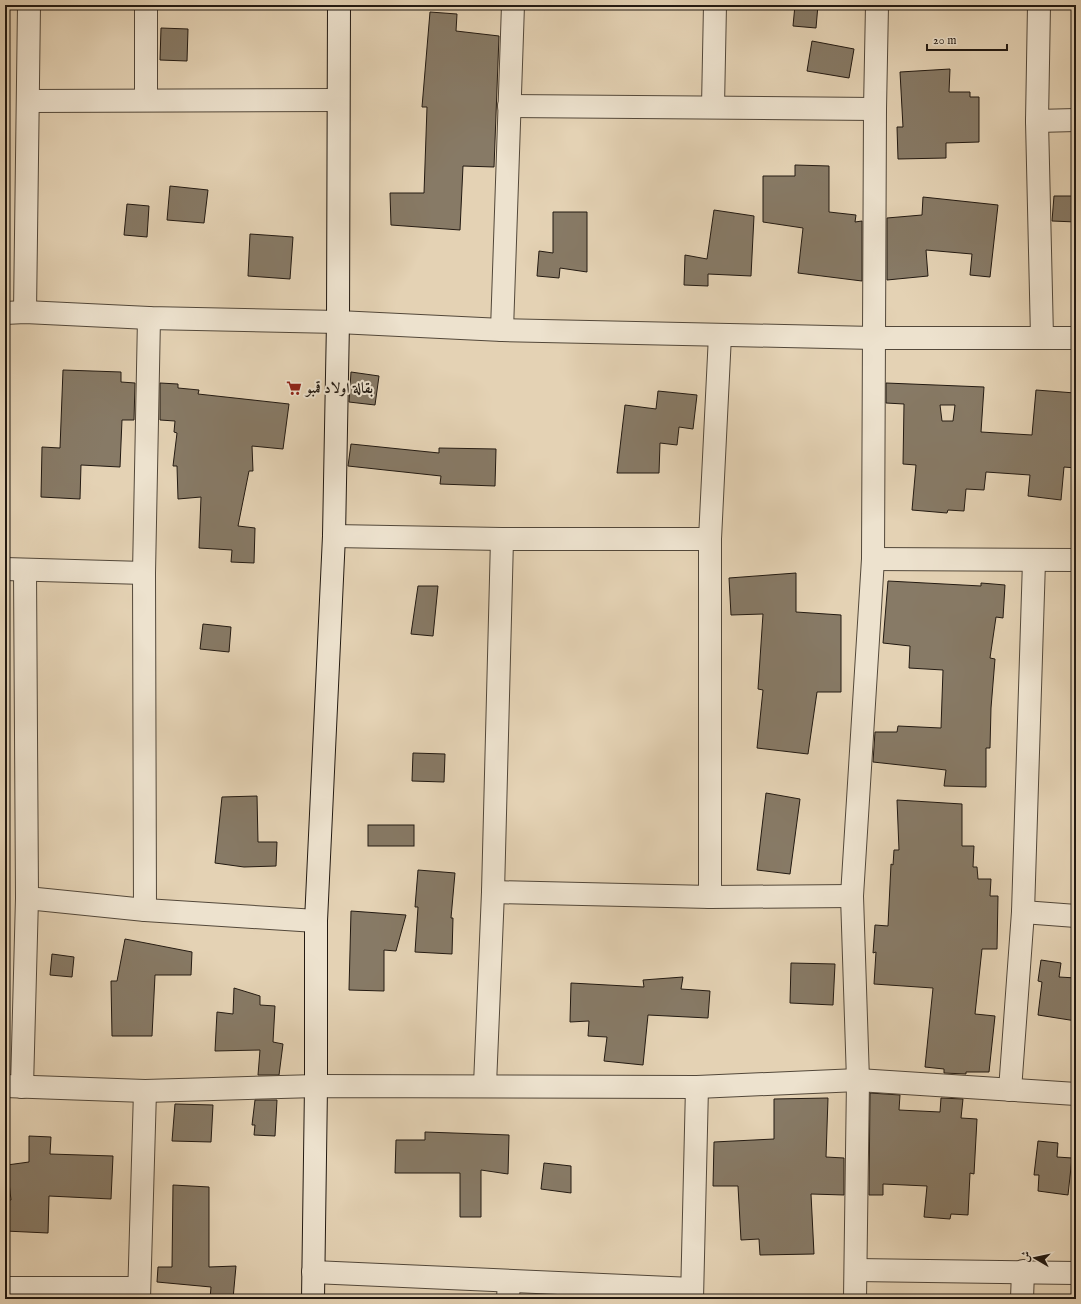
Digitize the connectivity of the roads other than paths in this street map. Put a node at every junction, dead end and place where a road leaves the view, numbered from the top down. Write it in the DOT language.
graph roads {
  1 [pos="30,5"];
  2 [pos="146,5"];
  3 [pos="339,5"];
  4 [pos="513,5"];
  5 [pos="715,5"];
  6 [pos="878,5"];
  7 [pos="1039,5"];
  8 [pos="146,100"];
  9 [pos="338,100"];
  10 [pos="28,101"];
  11 [pos="509,106"];
  12 [pos="712,106"];
  13 [pos="875,109"];
  14 [pos="1076,120"];
  15 [pos="1037,121"];
  16 [pos="15,312"];
  17 [pos="149,318"];
  18 [pos="338,322"];
  19 [pos="502,330"];
  20 [pos="720,335"];
  21 [pos="1042,337"];
  22 [pos="874,338"];
  23 [pos="1076,338"];
  24 [pos="334,536"];
  25 [pos="502,539"];
  26 [pos="710,539"];
  27 [pos="873,559"];
  28 [pos="1076,560"];
  29 [pos="1034,561"];
  30 [pos="15,569"];
  31 [pos="144,573"];
  32 [pos="493,892"];
  33 [pos="852,896"];
  34 [pos="710,897"];
  35 [pos="27,898"];
  36 [pos="145,910"];
  37 [pos="1022,912"];
  38 [pos="1076,916"];
  39 [pos="316,921"];
  40 [pos="858,1080"];
  41 [pos="485,1085"];
  42 [pos="14,1086"];
  43 [pos="316,1086"];
  44 [pos="697,1087"];
  45 [pos="1010,1090"];
  46 [pos="145,1091"];
  47 [pos="1076,1094"];
  48 [pos="856,1270"];
  49 [pos="1023,1271"];
  50 [pos="313,1272"];
  51 [pos="1076,1273"];
  52 [pos="508,1290"];
  53 [pos="13,1292"];
  54 [pos="139,1293"];
  55 [pos="692,1294"];
  56 [pos="313,1299"];
  57 [pos="855,1299"];
  58 [pos="1022,1299"];
  1 -- 10 [label="street"];
  2 -- 8 [label="street"];
  3 -- 9 [label="street"];
  4 -- 11 [label="street"];
  5 -- 12 [label="street"];
  6 -- 13 [label="street"];
  7 -- 15 [label="street"];
  8 -- 9 [label="street"];
  8 -- 10 [label="street"];
  9 -- 18 [label="street"];
  10 -- 16 [label="street"];
  11 -- 12 [label="street"];
  11 -- 19 [label="street"];
  12 -- 13 [label="street"];
  13 -- 22 [label="street"];
  14 -- 15 [label="street"];
  15 -- 21 [label="street"];
  16 -- 17 [label="street"];
  17 -- 18 [label="street"];
  17 -- 31 [label="street"];
  18 -- 19 [label="street"];
  18 -- 24 [label="street"];
  19 -- 20 [label="street"];
  20 -- 22 [label="street"];
  20 -- 26 [label="street"];
  21 -- 22 [label="street"];
  21 -- 23 [label="street"];
  22 -- 27 [label="street"];
  24 -- 25 [label="street"];
  24 -- 39 [label="street"];
  25 -- 26 [label="street"];
  25 -- 32 [label="street"];
  26 -- 34 [label="street"];
  27 -- 29 [label="street"];
  27 -- 33 [label="street"];
  28 -- 29 [label="street"];
  29 -- 37 [label="street"];
  30 -- 31 [label="street"];
  30 -- 35 [label="street"];
  31 -- 36 [label="street"];
  32 -- 34 [label="street"];
  32 -- 41 [label="street"];
  33 -- 34 [label="street"];
  33 -- 40 [label="street"];
  35 -- 36 [label="street"];
  35 -- 42 [label="street"];
  36 -- 39 [label="street"];
  37 -- 38 [label="street"];
  37 -- 45 [label="street"];
  39 -- 43 [label="street"];
  40 -- 44 [label="street"];
  40 -- 45 [label="street"];
  40 -- 48 [label="street"];
  41 -- 43 [label="street"];
  41 -- 44 [label="street"];
  42 -- 46 [label="street"];
  43 -- 46 [label="street"];
  43 -- 50 [label="street"];
  44 -- 55 [label="street"];
  45 -- 47 [label="street"];
  46 -- 54 [label="street"];
  48 -- 49 [label="street"];
  48 -- 57 [label="street"];
  49 -- 51 [label="street"];
  49 -- 58 [label="street"];
  50 -- 52 [label="street"];
  50 -- 56 [label="street"];
  52 -- 55 [label="street"];
  53 -- 54 [label="street"];
}
